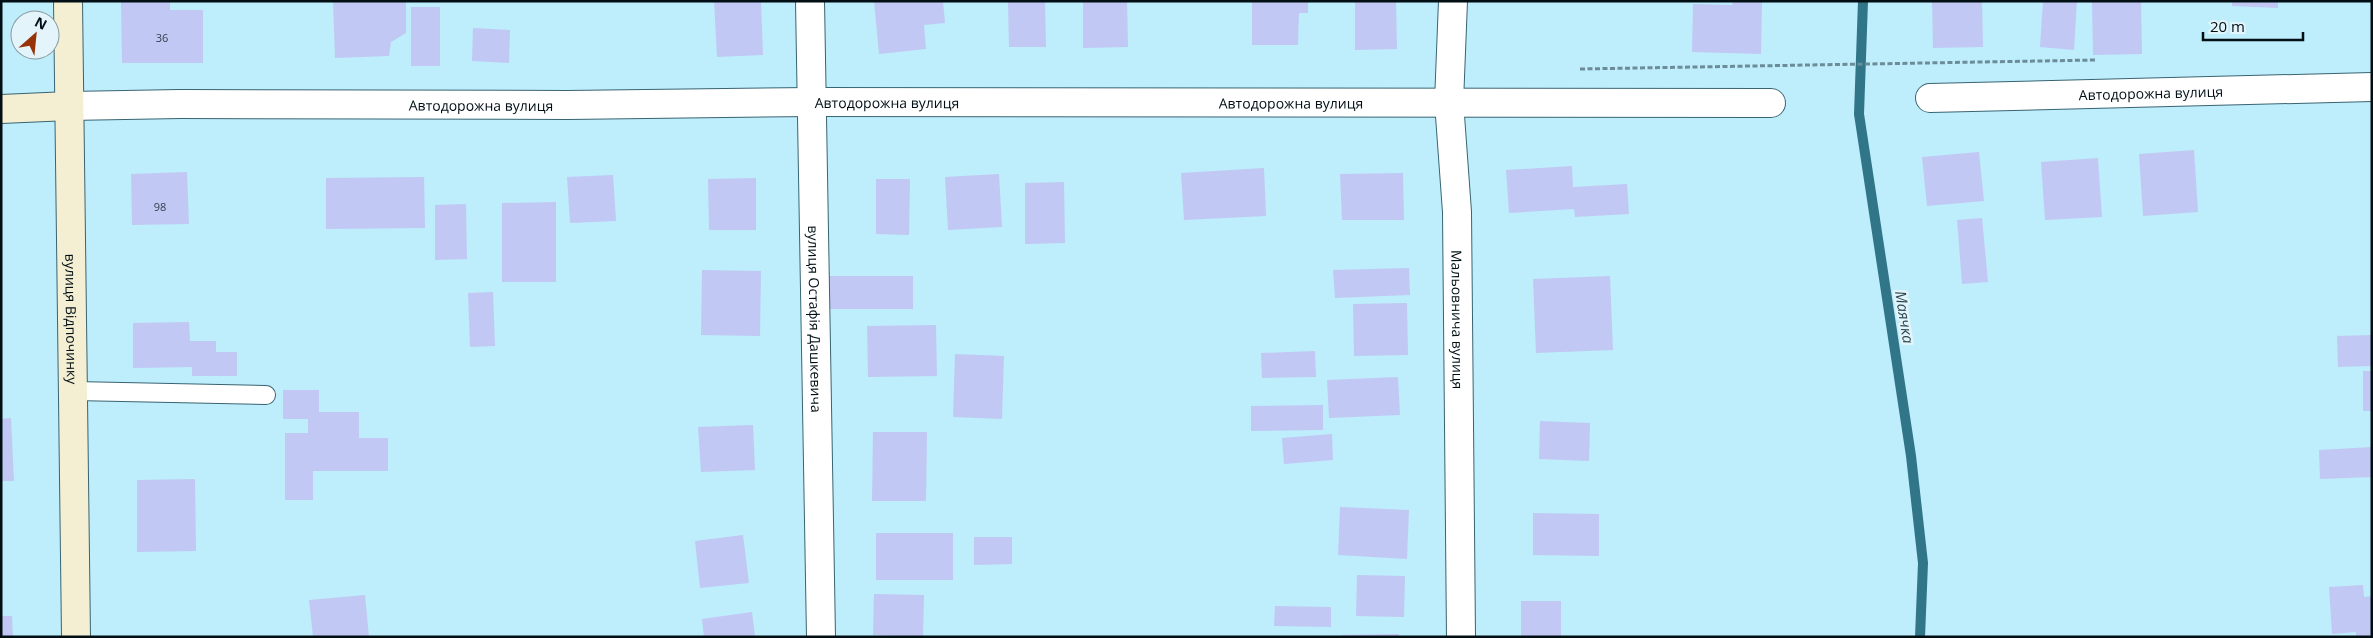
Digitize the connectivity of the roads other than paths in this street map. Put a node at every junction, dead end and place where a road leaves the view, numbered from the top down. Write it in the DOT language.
graph roads {
  1 [pos="68,1"];
  2 [pos="810,1"];
  3 [pos="1453,1"];
  4 [pos="2372,87"];
  5 [pos="1930,98"];
  6 [pos="811,102"];
  7 [pos="1449,102"];
  8 [pos="1772,103"];
  9 [pos="68,106"];
  10 [pos="1,109"];
  11 [pos="74,391"];
  12 [pos="266,395"];
  13 [pos="76,637"];
  14 [pos="821,637"];
  15 [pos="1461,637"];
  1 -- 9 [label="street, вулиця Відпочинку"];
  2 -- 6 [label="street, вулиця Остафія Дашкевича"];
  3 -- 7 [label="street, Мальовнича вулиця"];
  4 -- 5 [label="street, Автодорожна вулиця"];
  6 -- 7 [label="street, Автодорожна вулиця"];
  6 -- 9 [label="street, Автодорожна вулиця"];
  6 -- 14 [label="street, вулиця Остафія Дашкевича"];
  7 -- 8 [label="street, Автодорожна вулиця"];
  7 -- 15 [label="street, Мальовнича вулиця"];
  9 -- 10 [label="street, Автодорожна вулиця"];
  9 -- 11 [label="street, вулиця Відпочинку"];
  11 -- 12 [label="lane"];
  11 -- 13 [label="street, вулиця Відпочинку"];
}
